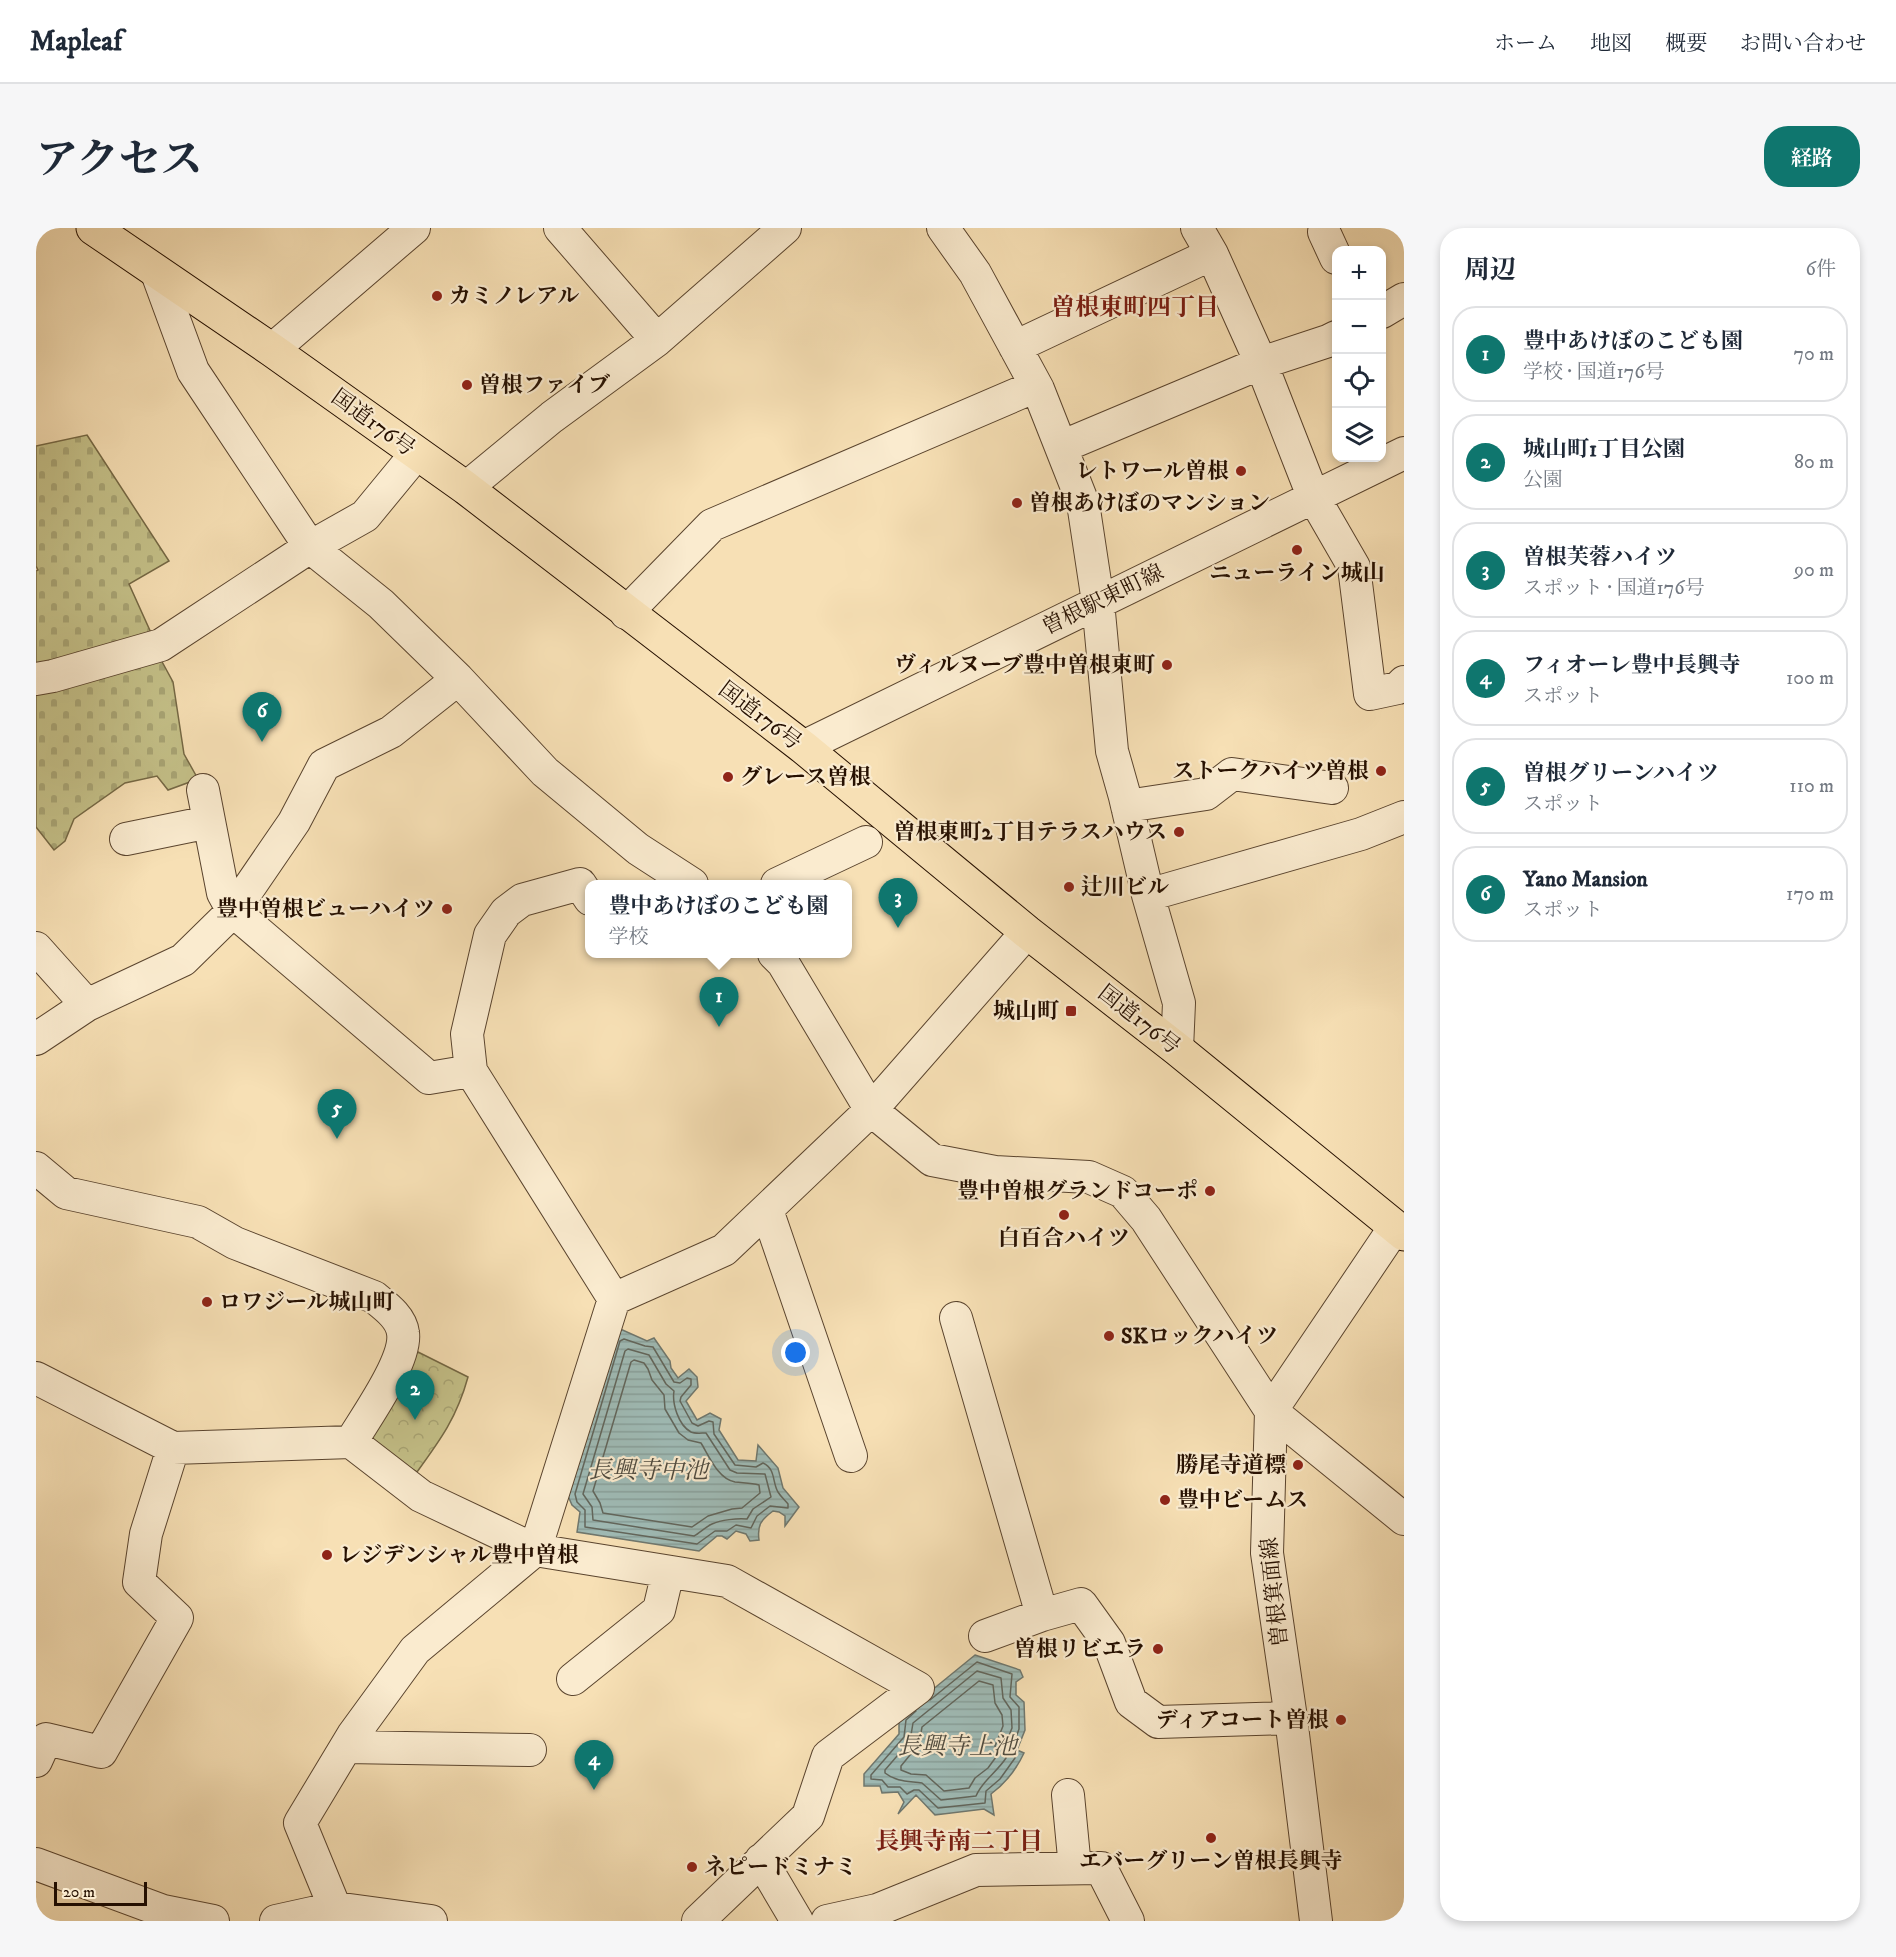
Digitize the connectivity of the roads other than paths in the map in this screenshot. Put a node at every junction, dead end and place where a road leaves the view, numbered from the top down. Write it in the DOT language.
graph roads {
  1 [pos="93,228"];
  2 [pos="414,228"];
  3 [pos="560,228"];
  4 [pos="943,228"];
  5 [pos="769,233"];
  6 [pos="1204,241"];
  7 [pos="157,273"];
  8 [pos="1404,299"];
  9 [pos="1386,310"];
  10 [pos="1332,339"];
  11 [pos="657,340"];
  12 [pos="1015,347"];
  13 [pos="272,350"];
  14 [pos="1261,363"];
  15 [pos="1036,386"];
  16 [pos="1061,447"];
  17 [pos="416,454"];
  18 [pos="1402,460"];
  19 [pos="466,489"];
  20 [pos="1313,496"];
  21 [pos="310,547"];
  22 [pos="1098,602"];
  23 [pos="626,613"];
  24 [pos="36,679"];
  25 [pos="458,679"];
  26 [pos="1404,682"];
  27 [pos="803,747"];
  28 [pos="1332,788"];
  29 [pos="203,790"];
  30 [pos="1127,806"];
  31 [pos="1404,818"];
  32 [pos="208,822"];
  33 [pos="126,839"];
  34 [pos="866,842"];
  35 [pos="685,880"];
  36 [pos="787,880"];
  37 [pos="585,892"];
  38 [pos="1148,895"];
  39 [pos="233,911"];
  40 [pos="1027,932"];
  41 [pos="36,948"];
  42 [pos="778,958"];
  43 [pos="87,1005"];
  44 [pos="36,1039"];
  45 [pos="1177,1049"];
  46 [pos="471,1071"];
  47 [pos="871,1110"];
  48 [pos="36,1168"];
  49 [pos="767,1209"];
  50 [pos="1400,1230"];
  51 [pos="614,1299"];
  52 [pos="956,1318"];
  53 [pos="36,1378"];
  54 [pos="1271,1411"];
  55 [pos="351,1442"];
  56 [pos="172,1448"];
  57 [pos="851,1456"];
  58 [pos="1404,1519"];
  59 [pos="536,1551"];
  60 [pos="668,1572"];
  61 [pos="1042,1615"];
  62 [pos="984,1636"];
  63 [pos="573,1680"];
  64 [pos="1291,1718"];
  65 [pos="346,1747"];
  66 [pos="530,1750"];
  67 [pos="36,1761"];
  68 [pos="1068,1795"];
  69 [pos="761,1860"];
  70 [pos="36,1864"];
  71 [pos="1075,1868"];
  72 [pos="334,1908"];
  73 [pos="213,1921"];
  74 [pos="276,1921"];
  75 [pos="431,1921"];
  76 [pos="698,1921"];
  77 [pos="797,1921"];
  78 [pos="827,1921"];
  79 [pos="1128,1921"];
  80 [pos="1316,1921"];
  1 -- 7 [label="highway, 国道176号"];
  2 -- 13 [label="street"];
  3 -- 11 [label="street"];
  4 -- 12 [label="street"];
  5 -- 11 [label="street"];
  6 -- 12 [label="street"];
  6 -- 14 [label="street"];
  7 -- 13 [label="highway, 国道176号"];
  7 -- 21 [label="street"];
  8 -- 9 [label="street"];
  10 -- 14 [label="street"];
  11 -- 19 [label="street"];
  12 -- 15 [label="street"];
  13 -- 17 [label="highway, 国道176号"];
  14 -- 16 [label="street"];
  14 -- 20 [label="street"];
  15 -- 16 [label="street"];
  15 -- 23 [label="street"];
  16 -- 22 [label="street"];
  17 -- 19 [label="highway, 国道176号"];
  17 -- 21 [label="street"];
  18 -- 20 [label="street, 曽根駅東町線"];
  19 -- 23 [label="highway, 国道176号"];
  20 -- 22 [label="street, 曽根駅東町線"];
  20 -- 26 [label="street"];
  21 -- 24 [label="street"];
  21 -- 25 [label="street"];
  22 -- 27 [label="street, 曽根駅東町線"];
  22 -- 30 [label="street"];
  23 -- 27 [label="highway, 国道176号"];
  25 -- 35 [label="street"];
  25 -- 39 [label="street"];
  27 -- 40 [label="highway, 国道176号"];
  28 -- 30 [label="street"];
  29 -- 32 [label="street"];
  30 -- 38 [label="street"];
  31 -- 38 [label="street"];
  32 -- 33 [label="street"];
  32 -- 39 [label="street"];
  34 -- 36 [label="street"];
  37 -- 46 [label="street"];
  38 -- 45 [label="street"];
  39 -- 43 [label="street"];
  39 -- 46 [label="street"];
  40 -- 45 [label="highway, 国道176号"];
  40 -- 47 [label="street"];
  41 -- 43 [label="street"];
  42 -- 47 [label="street"];
  43 -- 44 [label="street"];
  45 -- 50 [label="highway, 国道176号"];
  46 -- 51 [label="street"];
  47 -- 49 [label="street"];
  47 -- 54 [label="street"];
  48 -- 55 [label="street"];
  49 -- 51 [label="street"];
  49 -- 57 [label="street"];
  50 -- 54 [label="street"];
  51 -- 59 [label="street"];
  52 -- 61 [label="street"];
  53 -- 56 [label="street"];
  54 -- 58 [label="street"];
  54 -- 64 [label="street, 曽根箕面線"];
  55 -- 56 [label="street"];
  55 -- 59 [label="street"];
  56 -- 67 [label="street"];
  59 -- 60 [label="street"];
  59 -- 65 [label="street"];
  60 -- 63 [label="street"];
  60 -- 69 [label="street"];
  61 -- 62 [label="street"];
  61 -- 64 [label="street"];
  64 -- 80 [label="street, 曽根箕面線"];
  65 -- 66 [label="street"];
  65 -- 72 [label="street"];
  68 -- 71 [label="street"];
  69 -- 76 [label="street"];
  69 -- 77 [label="street"];
  70 -- 73 [label="street"];
  71 -- 78 [label="street"];
  71 -- 79 [label="street"];
  72 -- 74 [label="street"];
  72 -- 75 [label="street"];
}
